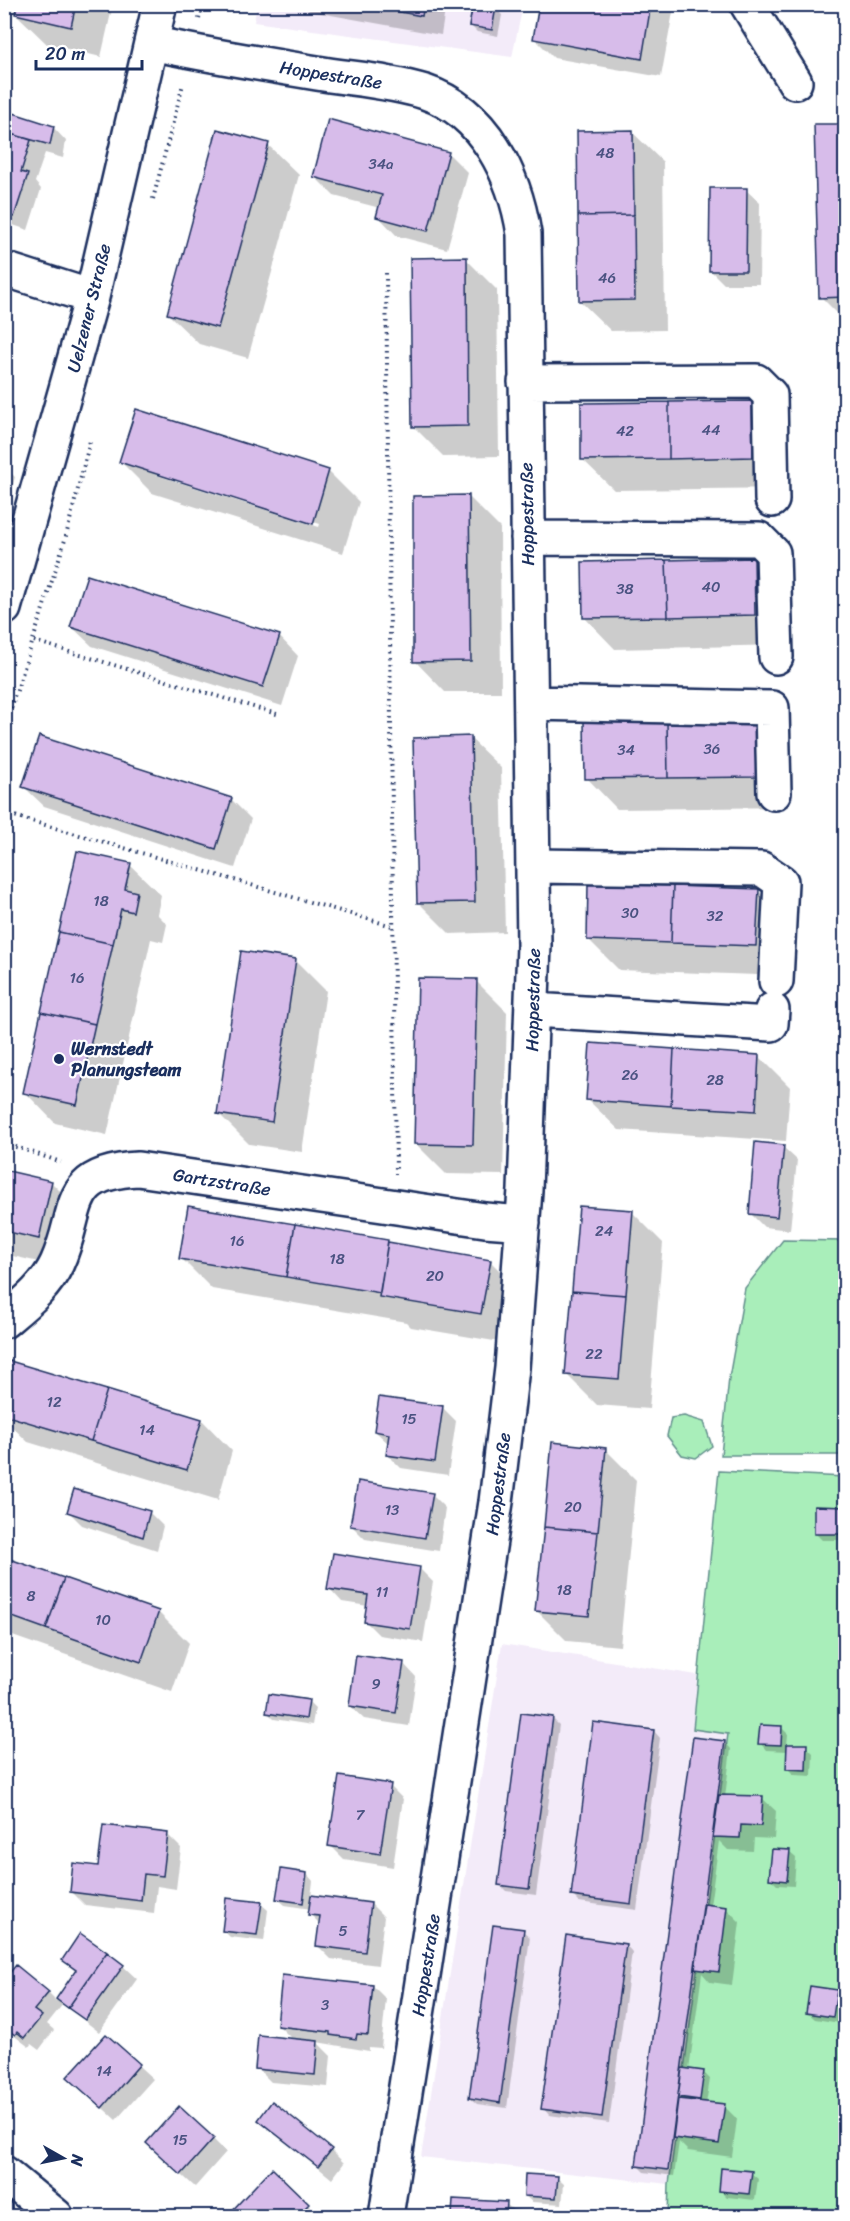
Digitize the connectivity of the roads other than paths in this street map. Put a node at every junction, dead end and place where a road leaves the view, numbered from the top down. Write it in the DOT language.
graph roads {
  1 [pos="160,4"];
  2 [pos="747,4"];
  3 [pos="151,43"];
  4 [pos="795,82"];
  5 [pos="4,269"];
  6 [pos="92,297"];
  7 [pos="525,382"];
  8 [pos="772,500"];
  9 [pos="528,538"];
  10 [pos="4,608"];
  11 [pos="776,657"];
  12 [pos="531,704"];
  13 [pos="774,793"];
  14 [pos="533,866"];
  15 [pos="533,1010"];
  16 [pos="523,1223"];
  17 [pos="4,1321"];
  18 [pos="4,2173"];
  19 [pos="56,2217"];
  20 [pos="386,2217"];
  1 -- 3 [label="street, Uelzener Straße"];
  2 -- 4 [label="street"];
  3 -- 6 [label="street, Uelzener Straße"];
  3 -- 7 [label="street, Hoppestraße"];
  5 -- 6 [label="street"];
  6 -- 10 [label="street, Uelzener Straße"];
  7 -- 8 [label="street"];
  7 -- 9 [label="street, Hoppestraße"];
  9 -- 11 [label="street"];
  9 -- 12 [label="street, Hoppestraße"];
  12 -- 13 [label="street"];
  12 -- 14 [label="street, Hoppestraße"];
  14 -- 15 [label="street, Hoppestraße"];
  14 -- 15 [label="street"];
  15 -- 16 [label="street, Hoppestraße"];
  16 -- 17 [label="street, Gartzstraße"];
  16 -- 20 [label="street, Hoppestraße"];
  18 -- 19 [label="street"];
}
